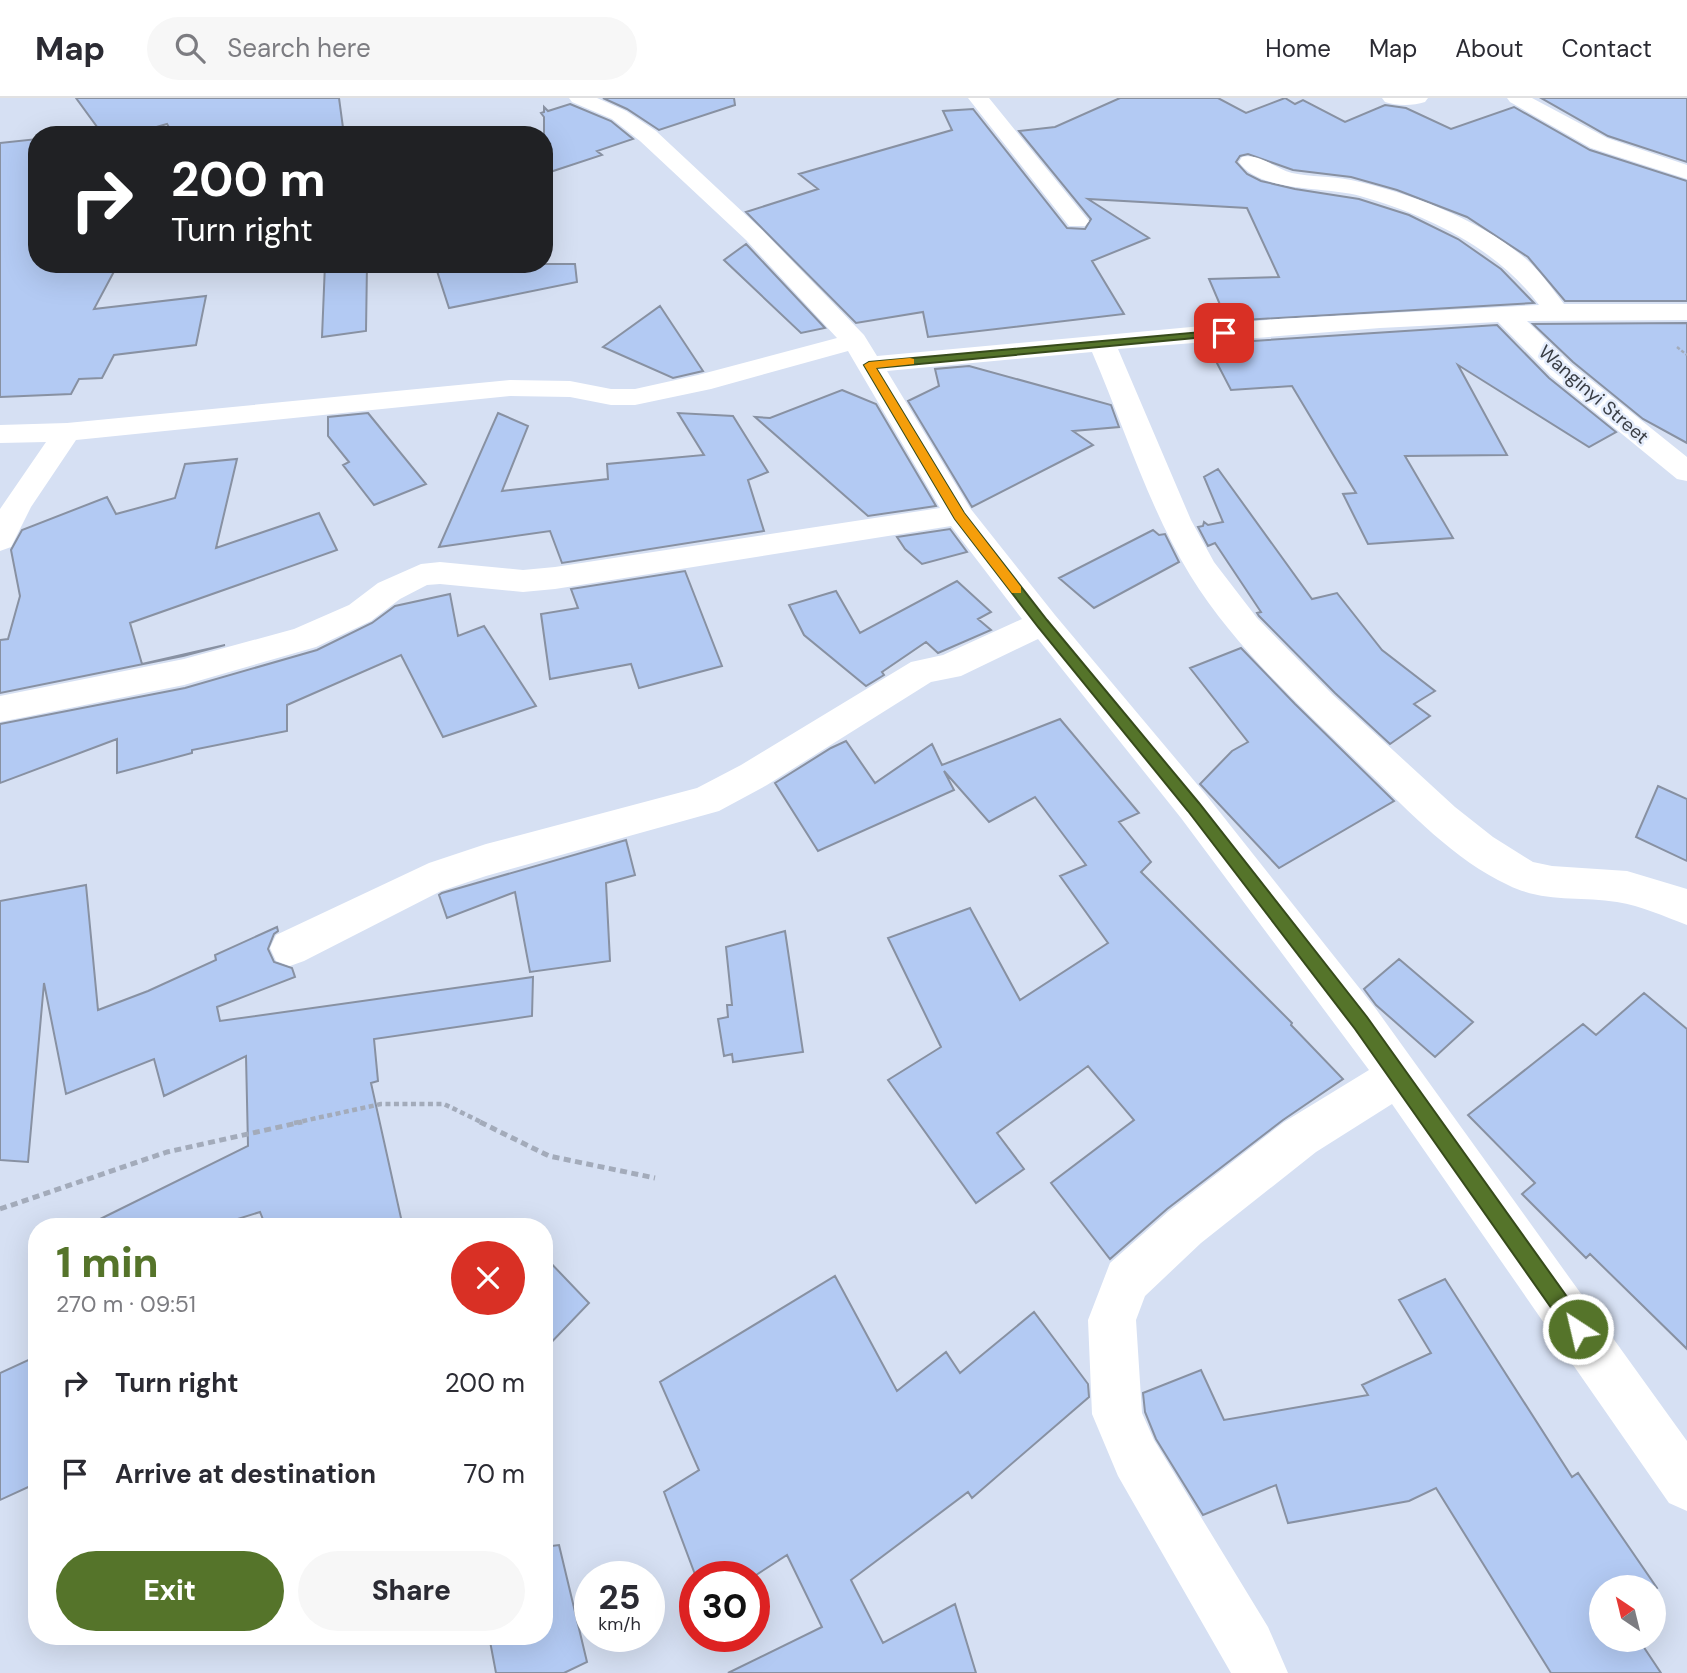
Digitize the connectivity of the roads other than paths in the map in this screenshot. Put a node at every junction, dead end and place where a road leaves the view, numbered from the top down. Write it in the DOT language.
graph roads {
  1 [pos="579,98"];
  2 [pos="978,98"];
  3 [pos="1392,98"];
  4 [pos="1418,98"];
  5 [pos="1517,98"];
  6 [pos="1250,162"];
  7 [pos="1687,172"];
  8 [pos="1077,221"];
  9 [pos="1556,311"];
  10 [pos="1687,312"];
  11 [pos="1504,313"];
  12 [pos="1102,344"];
  13 [pos="862,353"];
  14 [pos="67,432"];
  15 [pos="0,434"];
  16 [pos="1687,471"];
  17 [pos="959,516"];
  18 [pos="0,540"];
  19 [pos="1043,623"];
  20 [pos="0,709"];
  21 [pos="1687,908"];
  22 [pos="290,948"];
  23 [pos="1398,1076"];
  24 [pos="1687,1485"];
  25 [pos="1261,1673"];
  1 -- 13 [label="street"];
  2 -- 8 [label="street"];
  3 -- 4 [label="street"];
  5 -- 7 [label="street"];
  6 -- 9 [label="street"];
  9 -- 10 [label="street"];
  9 -- 11 [label="street"];
  11 -- 12 [label="street"];
  11 -- 16 [label="street, Wanginyi Street"];
  12 -- 13 [label="street"];
  12 -- 21 [label="street"];
  13 -- 14 [label="street"];
  13 -- 17 [label="street"];
  14 -- 15 [label="street"];
  14 -- 18 [label="street"];
  17 -- 19 [label="street"];
  17 -- 20 [label="street"];
  19 -- 22 [label="street"];
  19 -- 23 [label="street"];
  23 -- 24 [label="street"];
  23 -- 25 [label="street"];
}
